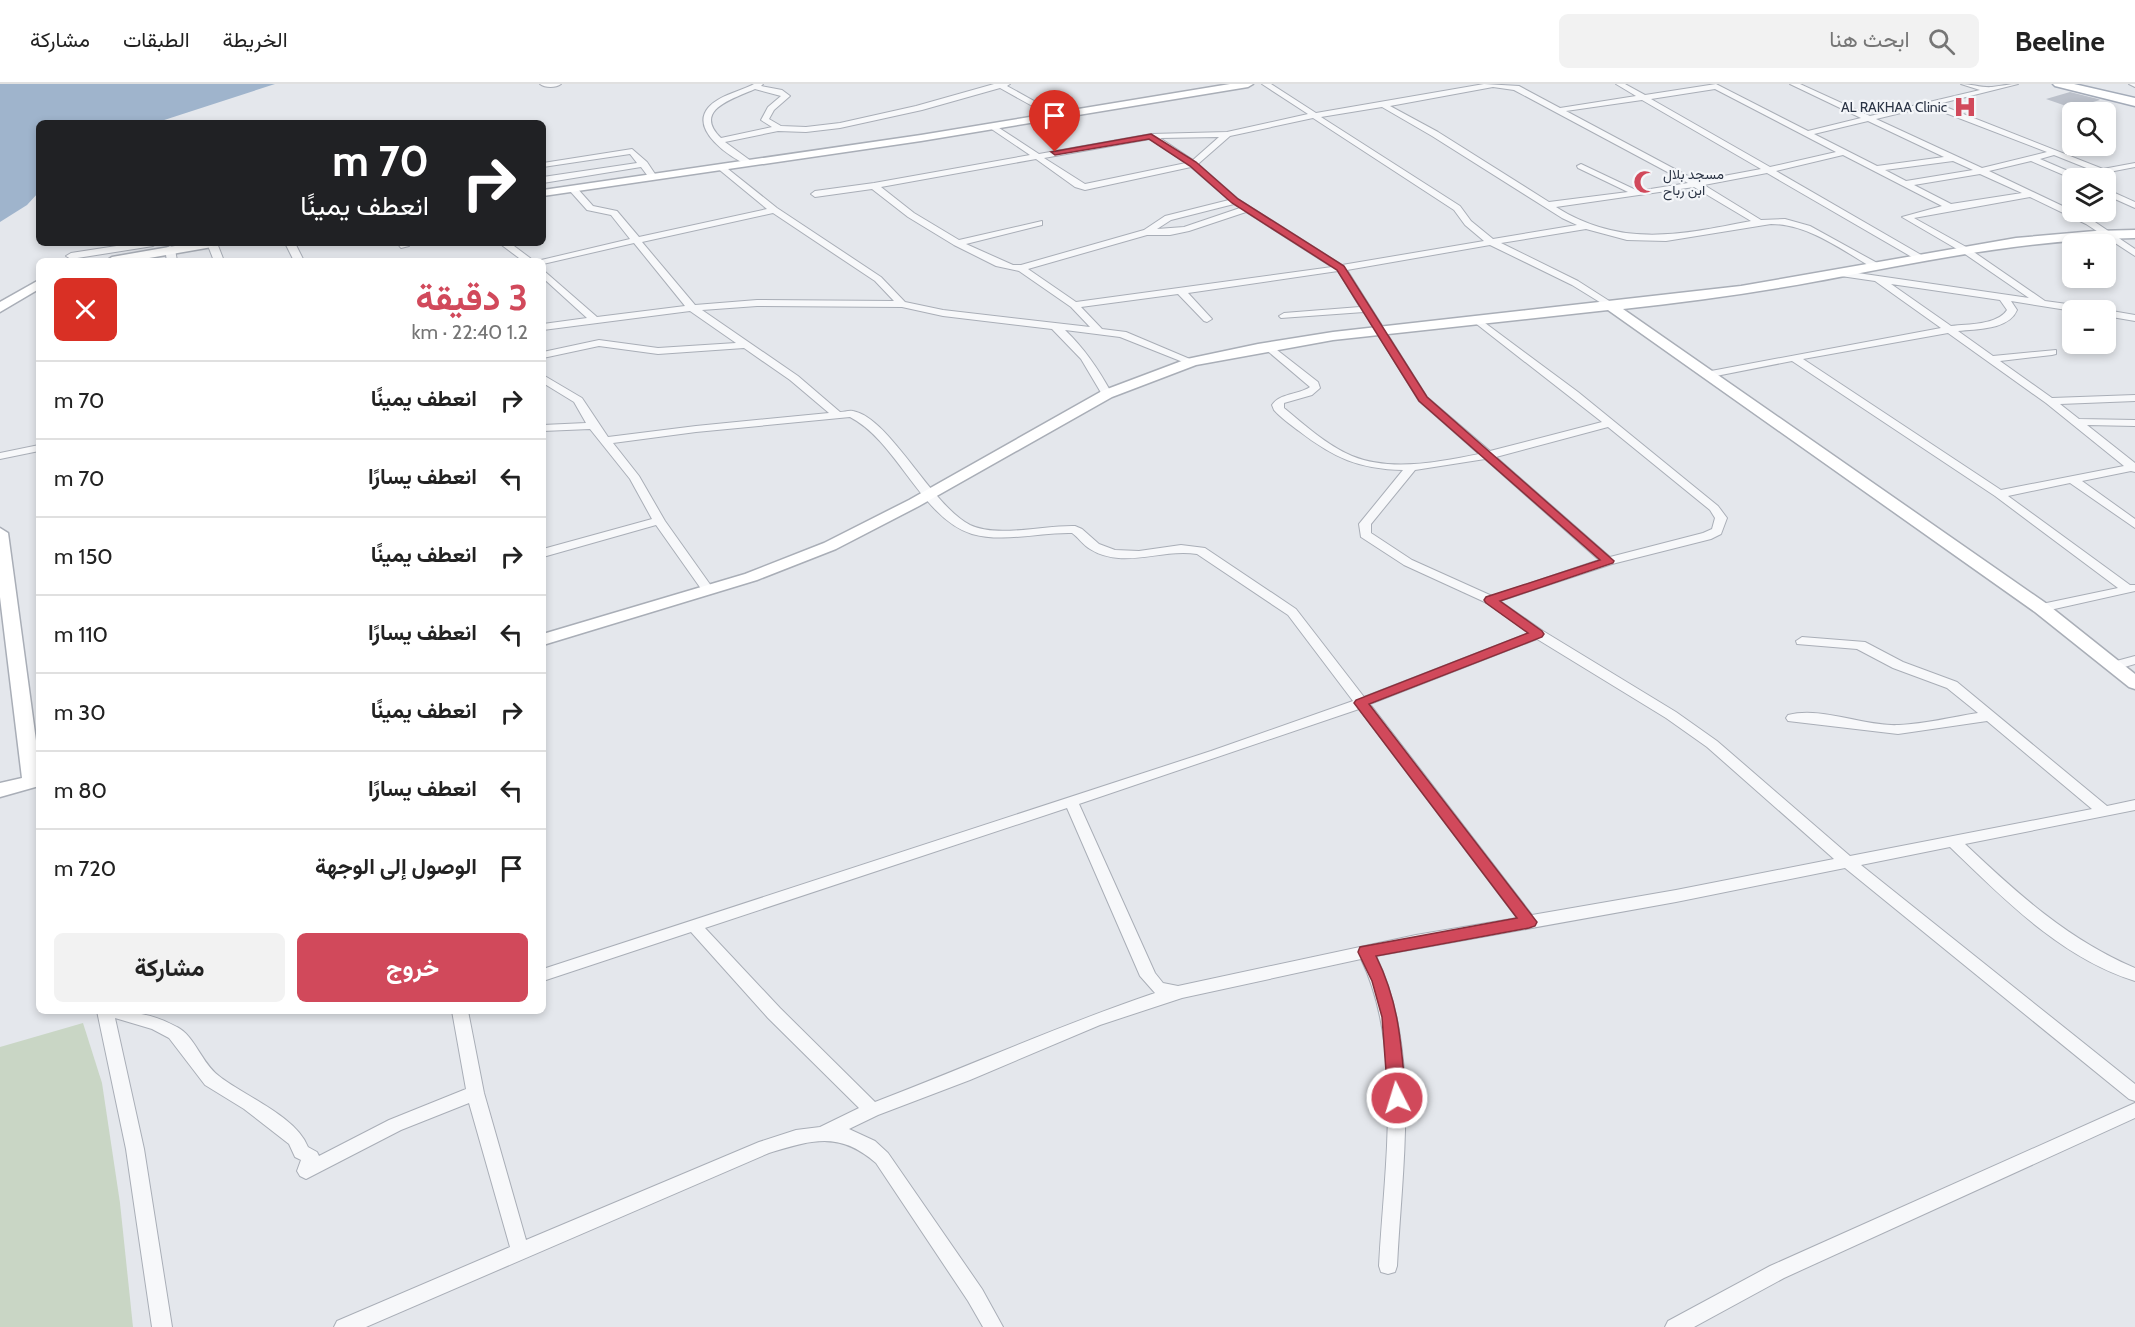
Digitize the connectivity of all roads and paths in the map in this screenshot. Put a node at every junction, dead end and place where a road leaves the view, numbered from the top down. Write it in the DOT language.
graph roads {
  1 [pos="544,84"];
  2 [pos="557,84"];
  3 [pos="1002,84"];
  4 [pos="1248,84"];
  5 [pos="1266,84"];
  6 [pos="1620,84"];
  7 [pos="1815,84"];
  8 [pos="1965,84"];
  9 [pos="2014,84"];
  10 [pos="2059,84"];
  11 [pos="2080,84"];
  12 [pos="756,86"];
  13 [pos="1713,86"];
  14 [pos="1797,86"];
  15 [pos="1988,90"];
  16 [pos="2135,97"];
  17 [pos="1644,99"];
  18 [pos="2135,102"];
  19 [pos="1383,105"];
  20 [pos="1933,105"];
  21 [pos="1560,110"];
  22 [pos="1057,116"];
  23 [pos="1316,116"];
  24 [pos="1870,119"];
  25 [pos="993,126"];
  26 [pos="775,129"];
  27 [pos="1809,133"];
  28 [pos="1227,134"];
  29 [pos="1151,136"];
  30 [pos="720,141"];
  31 [pos="1846,152"];
  32 [pos="2057,152"];
  33 [pos="1034,156"];
  34 [pos="1954,158"];
  35 [pos="2032,158"];
  36 [pos="748,163"];
  37 [pos="644,164"];
  38 [pos="1193,164"];
  39 [pos="546,165"];
  40 [pos="2130,165"];
  41 [pos="1581,166"];
  42 [pos="720,167"];
  43 [pos="2095,168"];
  44 [pos="2112,168"];
  45 [pos="1877,169"];
  46 [pos="1767,170"];
  47 [pos="1980,170"];
  48 [pos="2135,170"];
  49 [pos="2062,172"];
  50 [pos="654,177"];
  51 [pos="546,180"];
  52 [pos="1695,183"];
  53 [pos="1905,184"];
  54 [pos="874,186"];
  55 [pos="573,189"];
  56 [pos="546,193"];
  57 [pos="1636,193"];
  58 [pos="814,194"];
  59 [pos="2031,194"];
  60 [pos="2116,196"];
  61 [pos="1235,201"];
  62 [pos="2135,205"];
  63 [pos="1549,206"];
  64 [pos="1950,207"];
  65 [pos="1247,209"];
  66 [pos="774,210"];
  67 [pos="1039,223"];
  68 [pos="1760,223"];
  69 [pos="1586,226"];
  70 [pos="1147,232"];
  71 [pos="2108,234"];
  72 [pos="2116,234"];
  73 [pos="2135,234"];
  74 [pos="2062,237"];
  75 [pos="634,240"];
  76 [pos="2116,240"];
  77 [pos="1491,242"];
  78 [pos="957,243"];
  79 [pos="138,246"];
  80 [pos="202,246"];
  81 [pos="508,246"];
  82 [pos="1965,250"];
  83 [pos="2135,253"];
  84 [pos="171,255"];
  85 [pos="76,258"];
  86 [pos="142,258"];
  87 [pos="525,258"];
  88 [pos="1920,258"];
  89 [pos="546,260"];
  90 [pos="1021,268"];
  91 [pos="1341,268"];
  92 [pos="1877,273"];
  93 [pos="546,276"];
  94 [pos="36,286"];
  95 [pos="1180,290"];
  96 [pos="2003,297"];
  97 [pos="2042,303"];
  98 [pos="902,304"];
  99 [pos="1074,305"];
  100 [pos="1611,306"];
  101 [pos="2062,306"];
  102 [pos="0,308"];
  103 [pos="692,308"];
  104 [pos="1367,309"];
  105 [pos="2116,315"];
  106 [pos="1284,316"];
  107 [pos="2135,318"];
  108 [pos="1207,319"];
  109 [pos="594,320"];
  110 [pos="1477,320"];
  111 [pos="1054,325"];
  112 [pos="546,327"];
  113 [pos="1099,331"];
  114 [pos="1380,331"];
  115 [pos="1948,331"];
  116 [pos="745,345"];
  117 [pos="1268,346"];
  118 [pos="2052,352"];
  119 [pos="546,354"];
  120 [pos="1793,357"];
  121 [pos="1990,359"];
  122 [pos="1192,362"];
  123 [pos="1711,374"];
  124 [pos="546,380"];
  125 [pos="1107,394"];
  126 [pos="2135,398"];
  127 [pos="2050,401"];
  128 [pos="835,413"];
  129 [pos="2077,422"];
  130 [pos="2135,423"];
  131 [pos="1608,424"];
  132 [pos="593,426"];
  133 [pos="546,428"];
  134 [pos="604,441"];
  135 [pos="36,449"];
  136 [pos="1487,454"];
  137 [pos="0,456"];
  138 [pos="2134,467"];
  139 [pos="1411,468"];
  140 [pos="2073,480"];
  141 [pos="2000,494"];
  142 [pos="928,495"];
  143 [pos="659,521"];
  144 [pos="2135,524"];
  145 [pos="0,533"];
  146 [pos="546,552"];
  147 [pos="1608,561"];
  148 [pos="2131,588"];
  149 [pos="708,590"];
  150 [pos="1491,600"];
  151 [pos="2041,608"];
  152 [pos="1538,634"];
  153 [pos="546,639"];
  154 [pos="1802,641"];
  155 [pos="2135,660"];
  156 [pos="2114,666"];
  157 [pos="2135,683"];
  158 [pos="1361,703"];
  159 [pos="1989,716"];
  160 [pos="1793,718"];
  161 [pos="36,781"];
  162 [pos="0,790"];
  163 [pos="1071,802"];
  164 [pos="2135,805"];
  165 [pos="2103,810"];
  166 [pos="1954,842"];
  167 [pos="1846,861"];
  168 [pos="1529,922"];
  169 [pos="694,926"];
  170 [pos="1366,952"];
  171 [pos="546,974"];
  172 [pos="2135,975"];
  173 [pos="1178,992"];
  174 [pos="106,1014"];
  175 [pos="124,1014"];
  176 [pos="460,1014"];
  177 [pos="475,1093"];
  178 [pos="2135,1094"];
  179 [pos="872,1110"];
  180 [pos="2135,1110"];
  181 [pos="825,1133"];
  182 [pos="520,1251"];
  183 [pos="1388,1266"];
  184 [pos="162,1327"];
  185 [pos="344,1327"];
  186 [pos="993,1327"];
  187 [pos="1675,1327"];
  1 -- 2 [label="street"];
  3 -- 22 [label="street"];
  3 -- 26 [label="street"];
  4 -- 22 [label="street"];
  5 -- 23 [label="street"];
  6 -- 17 [label="street"];
  7 -- 14 [label="street"];
  8 -- 15 [label="street"];
  9 -- 15 [label="street"];
  10 -- 18 [label="main road"];
  11 -- 16 [label="main road"];
  12 -- 26 [label="street"];
  12 -- 30 [label="street"];
  13 -- 17 [label="street"];
  13 -- 27 [label="street"];
  14 -- 24 [label="street"];
  15 -- 20 [label="street"];
  17 -- 21 [label="street"];
  17 -- 46 [label="street"];
  19 -- 21 [label="street"];
  19 -- 23 [label="street"];
  19 -- 63 [label="street"];
  20 -- 24 [label="street"];
  20 -- 32 [label="street"];
  21 -- 52 [label="street"];
  22 -- 25 [label="street"];
  23 -- 28 [label="street"];
  23 -- 77 [label="street"];
  24 -- 27 [label="street"];
  24 -- 34 [label="street"];
  25 -- 33 [label="street"];
  25 -- 36 [label="street"];
  26 -- 30 [label="street"];
  27 -- 31 [label="street"];
  28 -- 29 [label="street"];
  28 -- 38 [label="street"];
  29 -- 33 [label="street"];
  29 -- 38 [label="street"];
  30 -- 36 [label="street"];
  31 -- 45 [label="street"];
  31 -- 46 [label="street"];
  32 -- 35 [label="street"];
  32 -- 43 [label="street"];
  33 -- 38 [label="street"];
  33 -- 54 [label="street"];
  34 -- 45 [label="street"];
  34 -- 47 [label="street"];
  35 -- 47 [label="street"];
  35 -- 49 [label="street"];
  36 -- 42 [label="street"];
  37 -- 39 [label="street"];
  37 -- 50 [label="street"];
  37 -- 51 [label="street"];
  38 -- 61 [label="street"];
  40 -- 44 [label="street"];
  40 -- 48 [label="street"];
  41 -- 57 [label="street"];
  42 -- 50 [label="street"];
  42 -- 66 [label="street"];
  45 -- 53 [label="street"];
  46 -- 52 [label="street"];
  46 -- 88 [label="street"];
  47 -- 53 [label="street"];
  47 -- 59 [label="street"];
  50 -- 55 [label="street"];
  52 -- 57 [label="street"];
  52 -- 68 [label="street"];
  53 -- 64 [label="street"];
  54 -- 58 [label="street"];
  54 -- 78 [label="street"];
  55 -- 56 [label="street"];
  55 -- 75 [label="street"];
  57 -- 63 [label="street"];
  59 -- 64 [label="street"];
  59 -- 71 [label="street"];
  60 -- 62 [label="street"];
  61 -- 65 [label="street"];
  61 -- 70 [label="street"];
  63 -- 69 [label="street"];
  64 -- 82 [label="street"];
  65 -- 70 [label="street"];
  65 -- 91 [label="street"];
  66 -- 75 [label="street"];
  66 -- 98 [label="street"];
  67 -- 78 [label="street"];
  68 -- 69 [label="street"];
  68 -- 92 [label="street"];
  69 -- 77 [label="street"];
  70 -- 90 [label="street"];
  72 -- 73 [label="street"];
  74 -- 82 [label="street"];
  75 -- 89 [label="street"];
  75 -- 103 [label="street"];
  76 -- 83 [label="street"];
  77 -- 91 [label="street"];
  77 -- 100 [label="street"];
  78 -- 90 [label="street"];
  79 -- 85 [label="street"];
  80 -- 84 [label="street"];
  81 -- 87 [label="street"];
  82 -- 88 [label="street"];
  82 -- 97 [label="street"];
  84 -- 86 [label="street"];
  88 -- 92 [label="street"];
  90 -- 99 [label="street"];
  91 -- 95 [label="street"];
  91 -- 104 [label="street"];
  92 -- 96 [label="street"];
  92 -- 100 [label="street"];
  92 -- 115 [label="street"];
  93 -- 109 [label="street"];
  94 -- 102 [label="street"];
  95 -- 99 [label="street"];
  95 -- 108 [label="street"];
  96 -- 97 [label="street"];
  96 -- 115 [label="street"];
  97 -- 101 [label="street"];
  98 -- 103 [label="street"];
  98 -- 111 [label="street"];
  99 -- 113 [label="street"];
  100 -- 110 [label="street"];
  100 -- 123 [label="street"];
  103 -- 109 [label="street"];
  103 -- 116 [label="street"];
  104 -- 106 [label="street"];
  104 -- 114 [label="street"];
  105 -- 107 [label="street"];
  109 -- 112 [label="street"];
  110 -- 114 [label="street"];
  110 -- 131 [label="street"];
  111 -- 113 [label="street"];
  111 -- 125 [label="street"];
  113 -- 122 [label="street"];
  114 -- 117 [label="street"];
  114 -- 136 [label="street"];
  115 -- 120 [label="street"];
  115 -- 121 [label="street"];
  116 -- 119 [label="street"];
  116 -- 128 [label="street"];
  117 -- 122 [label="street"];
  117 -- 139 [label="street"];
  118 -- 121 [label="street"];
  120 -- 123 [label="street"];
  120 -- 141 [label="street"];
  121 -- 127 [label="street"];
  122 -- 125 [label="street"];
  123 -- 151 [label="street"];
  124 -- 132 [label="street"];
  125 -- 142 [label="street"];
  126 -- 127 [label="street"];
  127 -- 129 [label="street"];
  128 -- 134 [label="street"];
  128 -- 142 [label="street"];
  129 -- 130 [label="street"];
  129 -- 138 [label="street"];
  131 -- 136 [label="street"];
  131 -- 147 [label="street"];
  132 -- 133 [label="street"];
  132 -- 134 [label="street"];
  134 -- 143 [label="street"];
  135 -- 137 [label="street"];
  136 -- 139 [label="street"];
  136 -- 147 [label="street"];
  138 -- 140 [label="street"];
  139 -- 150 [label="street"];
  140 -- 141 [label="street"];
  140 -- 144 [label="street"];
  141 -- 148 [label="street"];
  142 -- 149 [label="street"];
  142 -- 158 [label="street"];
  143 -- 146 [label="street"];
  143 -- 149 [label="street"];
  145 -- 161 [label="street"];
  147 -- 150 [label="street"];
  148 -- 151 [label="street"];
  149 -- 153 [label="street"];
  150 -- 152 [label="street"];
  151 -- 156 [label="street"];
  152 -- 158 [label="street"];
  152 -- 167 [label="street"];
  154 -- 159 [label="street"];
  155 -- 156 [label="street"];
  156 -- 157 [label="street"];
  158 -- 163 [label="street"];
  158 -- 168 [label="street"];
  159 -- 160 [label="street"];
  159 -- 165 [label="street"];
  161 -- 162 [label="street"];
  163 -- 169 [label="street"];
  163 -- 173 [label="street"];
  164 -- 165 [label="street"];
  165 -- 166 [label="street"];
  166 -- 167 [label="street"];
  166 -- 172 [label="street"];
  167 -- 168 [label="street"];
  167 -- 178 [label="street"];
  168 -- 170 [label="street"];
  169 -- 171 [label="street"];
  169 -- 179 [label="street"];
  170 -- 173 [label="street"];
  170 -- 183 [label="street"];
  173 -- 179 [label="street"];
  174 -- 184 [label="street"];
  175 -- 177 [label="street"];
  176 -- 177 [label="street"];
  177 -- 182 [label="street"];
  179 -- 181 [label="street"];
  180 -- 187 [label="street"];
  181 -- 182 [label="street"];
  181 -- 186 [label="street"];
  182 -- 185 [label="street"];
}
